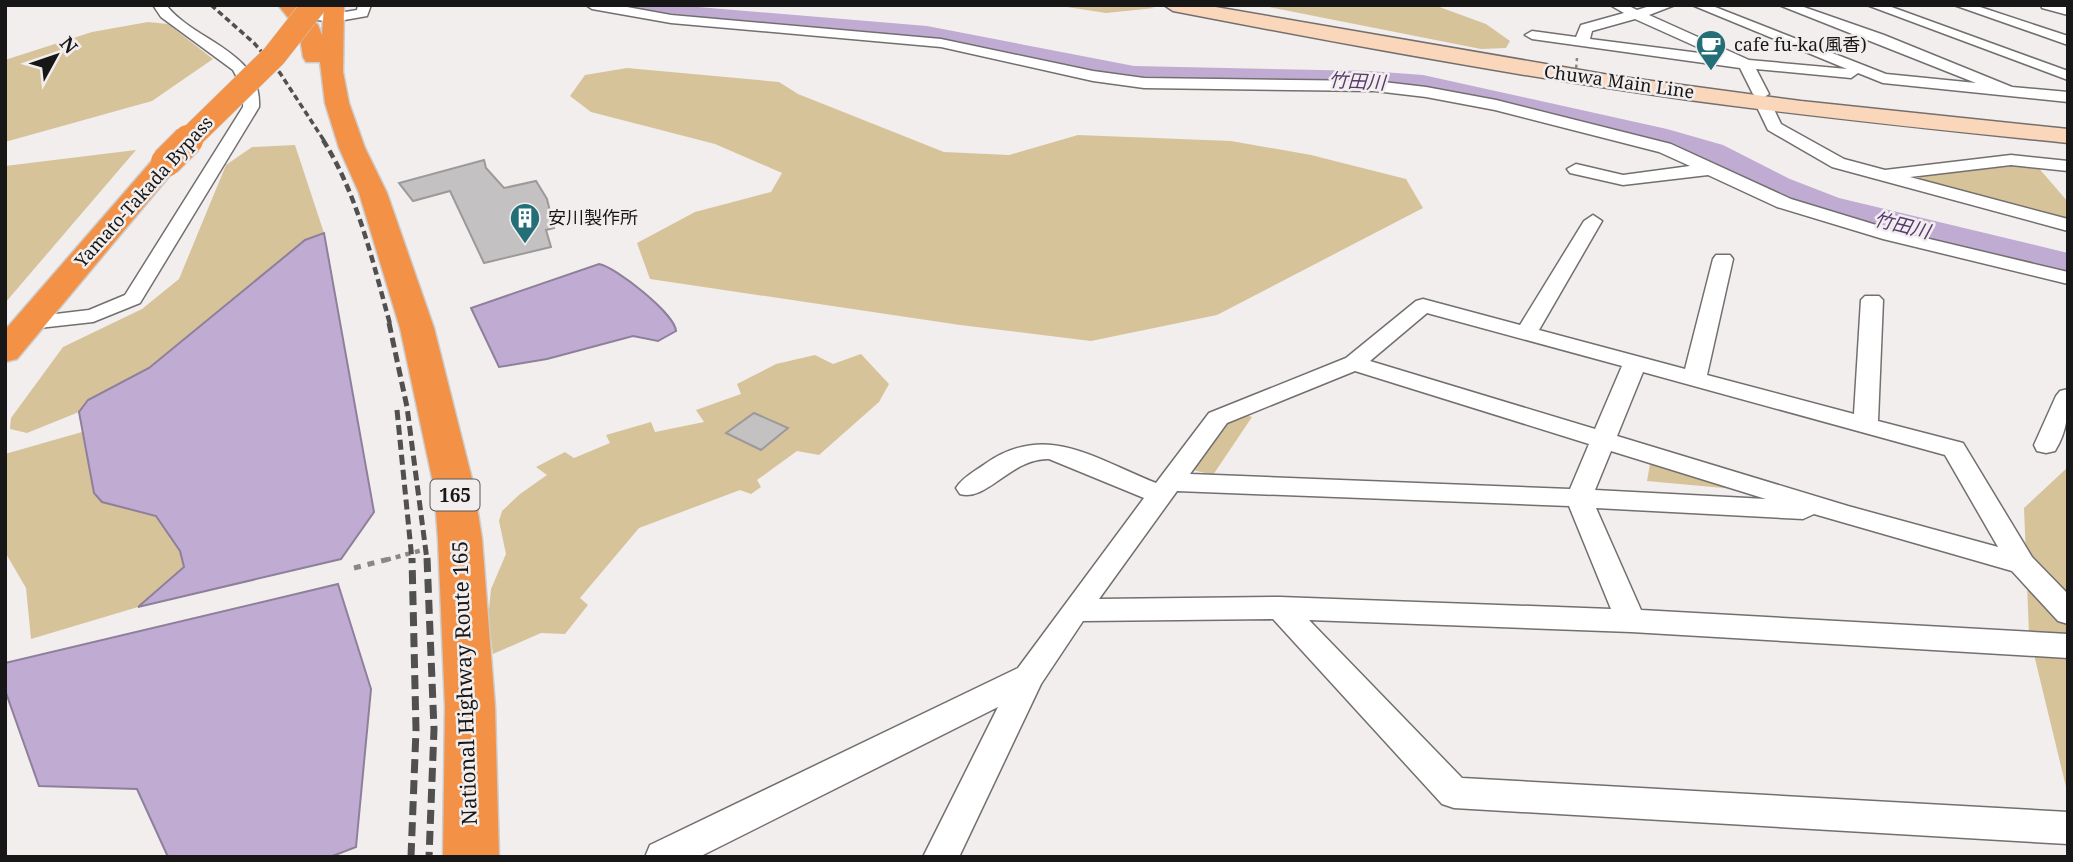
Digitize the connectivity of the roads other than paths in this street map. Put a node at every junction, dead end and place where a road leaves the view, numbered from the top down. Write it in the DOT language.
graph roads {
  1 [pos="159,5"];
  2 [pos="288,5"];
  3 [pos="365,5"];
  4 [pos="592,5"];
  5 [pos="1173,5"];
  6 [pos="1212,5"];
  7 [pos="1616,5"];
  8 [pos="1669,5"];
  9 [pos="1698,5"];
  10 [pos="1785,5"];
  11 [pos="1873,5"];
  12 [pos="1960,5"];
  13 [pos="2047,5"];
  14 [pos="323,8"];
  15 [pos="2068,11"];
  16 [pos="1636,13"];
  17 [pos="1532,35"];
  18 [pos="2068,41"];
  19 [pos="1582,42"];
  20 [pos="1746,64"];
  21 [pos="1128,68"];
  22 [pos="2068,76"];
  23 [pos="1883,78"];
  24 [pos="1116,80"];
  25 [pos="2009,91"];
  26 [pos="2068,97"];
  27 [pos="1762,98"];
  28 [pos="2068,126"];
  29 [pos="2068,136"];
  30 [pos="352,148"];
  31 [pos="2068,166"];
  32 [pos="1576,169"];
  33 [pos="1711,169"];
  34 [pos="1878,176"];
  35 [pos="1593,221"];
  36 [pos="2068,225"];
  37 [pos="1723,258"];
  38 [pos="2068,278"];
  39 [pos="1872,300"];
  40 [pos="30,323"];
  41 [pos="1526,333"];
  42 [pos="5,352"];
  43 [pos="1354,363"];
  44 [pos="1635,363"];
  45 [pos="1694,379"];
  46 [pos="2068,396"];
  47 [pos="1866,425"];
  48 [pos="1603,439"];
  49 [pos="2046,445"];
  50 [pos="969,488"];
  51 [pos="1166,489"];
  52 [pos="1579,498"];
  53 [pos="1841,513"];
  54 [pos="2022,564"];
  55 [pos="1280,608"];
  56 [pos="1075,610"];
  57 [pos="2068,613"];
  58 [pos="1631,621"];
  59 [pos="2068,646"];
  60 [pos="1029,677"];
  61 [pos="2068,828"];
  62 [pos="471,857"];
  63 [pos="663,857"];
  64 [pos="941,857"];
  1 -- 40 [label="street"];
  2 -- 30 [label="highway, National Highway Route 165 / 165"];
  3 -- 14 [label="street"];
  4 -- 24 [label="street"];
  5 -- 27 [label="main road, Chuwa Main Line"];
  6 -- 27 [label="main road, Chuwa Main Line"];
  7 -- 16 [label="street"];
  8 -- 16 [label="street"];
  9 -- 23 [label="street"];
  10 -- 25 [label="street"];
  11 -- 22 [label="street"];
  12 -- 18 [label="street"];
  13 -- 15 [label="street"];
  14 -- 30 [label="highway, National Highway Route 165 / 165"];
  14 -- 40 [label="highway, Yamato-Takada Bypass, bridge"];
  16 -- 19 [label="street"];
  16 -- 20 [label="street"];
  17 -- 19 [label="street"];
  19 -- 20 [label="street"];
  20 -- 23 [label="street"];
  20 -- 27 [label="street"];
  21 -- 24 [label="street"];
  23 -- 25 [label="street"];
  24 -- 33 [label="street"];
  25 -- 26 [label="street"];
  27 -- 28 [label="main road, Chuwa Main Line"];
  27 -- 29 [label="main road, Chuwa Main Line"];
  27 -- 34 [label="street"];
  30 -- 62 [label="highway, National Highway Route 165 / 165"];
  31 -- 34 [label="street"];
  32 -- 33 [label="street"];
  33 -- 38 [label="street"];
  34 -- 36 [label="street"];
  35 -- 41 [label="street"];
  37 -- 45 [label="street"];
  39 -- 47 [label="street"];
  40 -- 42 [label="highway, Yamato-Takada Bypass"];
  41 -- 43 [label="street"];
  41 -- 44 [label="street"];
  43 -- 48 [label="street"];
  43 -- 51 [label="street"];
  44 -- 45 [label="street"];
  44 -- 48 [label="street"];
  45 -- 47 [label="street"];
  46 -- 49 [label="street"];
  47 -- 54 [label="street"];
  48 -- 52 [label="street"];
  48 -- 53 [label="street"];
  50 -- 51 [label="street"];
  51 -- 52 [label="street"];
  51 -- 56 [label="street"];
  52 -- 53 [label="street"];
  52 -- 58 [label="street"];
  53 -- 54 [label="street"];
  54 -- 57 [label="street"];
  55 -- 56 [label="street"];
  55 -- 58 [label="street"];
  55 -- 61 [label="street"];
  56 -- 60 [label="street"];
  58 -- 59 [label="street"];
  60 -- 63 [label="street"];
  60 -- 64 [label="street"];
}
